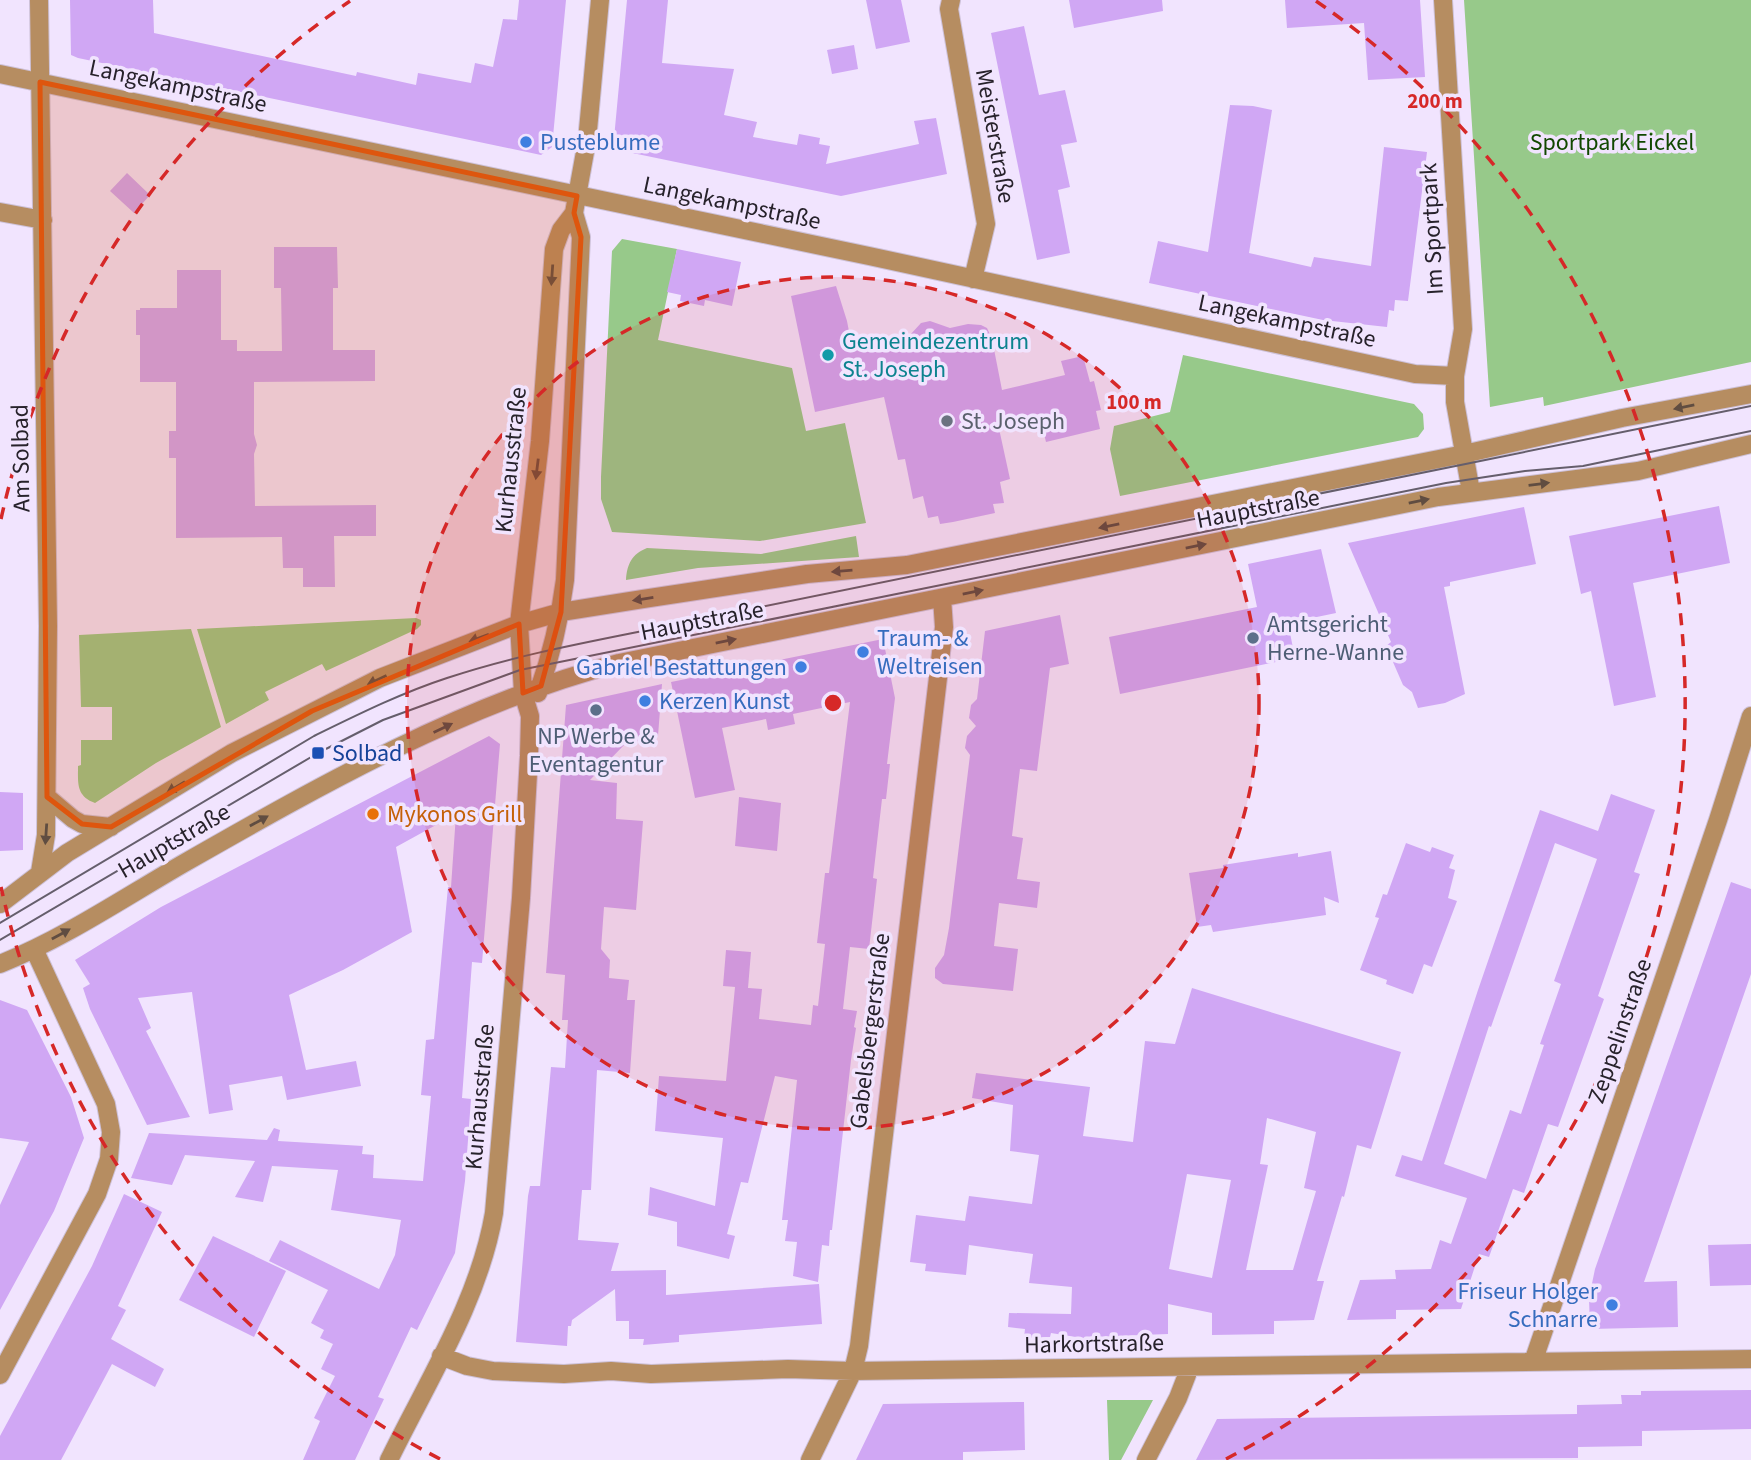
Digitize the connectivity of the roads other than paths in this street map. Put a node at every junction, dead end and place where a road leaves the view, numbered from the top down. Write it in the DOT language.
graph roads {
  1 [pos="39,0"];
  2 [pos="600,0"];
  3 [pos="951,0"];
  4 [pos="1443,0"];
  5 [pos="0,74"];
  6 [pos="40,82"];
  7 [pos="576,204"];
  8 [pos="0,212"];
  9 [pos="43,220"];
  10 [pos="973,279"];
  11 [pos="1455,376"];
  12 [pos="1751,394"];
  13 [pos="1751,444"];
  14 [pos="1464,454"];
  15 [pos="1471,492"];
  16 [pos="942,598"];
  17 [pos="561,612"];
  18 [pos="519,624"];
  19 [pos="541,686"];
  20 [pos="523,693"];
  21 [pos="530,716"];
  22 [pos="1751,716"];
  23 [pos="47,797"];
  24 [pos="111,827"];
  25 [pos="40,872"];
  26 [pos="0,904"];
  27 [pos="34,948"];
  28 [pos="0,964"];
  29 [pos="441,1356"];
  30 [pos="1751,1359"];
  31 [pos="1533,1362"];
  32 [pos="1190,1367"];
  33 [pos="853,1371"];
  34 [pos="0,1375"];
  35 [pos="389,1460"];
  36 [pos="810,1460"];
  37 [pos="1146,1460"];
  1 -- 6 [label="street, Am Solbad"];
  2 -- 7 [label="street, Kurhausstraße"];
  3 -- 10 [label="street, Meisterstraße"];
  4 -- 11 [label="street, Im Sportpark"];
  5 -- 6 [label="street, Langekampstraße"];
  6 -- 7 [label="street, Langekampstraße"];
  6 -- 9 [label="street, Am Solbad"];
  7 -- 10 [label="street, Langekampstraße"];
  7 -- 17 [label="street, Kurhausstraße"];
  7 -- 18 [label="street, Kurhausstraße, one-way"];
  8 -- 9 [label="street"];
  9 -- 23 [label="street, Am Solbad"];
  10 -- 11 [label="street, Langekampstraße"];
  11 -- 14 [label="street, Im Sportpark"];
  12 -- 14 [label="street, Hauptstraße, one-way"];
  15 -- 13 [label="street, Hauptstraße, one-way"];
  14 -- 15 [label="street"];
  14 -- 17 [label="street, Hauptstraße, one-way"];
  16 -- 15 [label="street, Hauptstraße, one-way"];
  19 -- 16 [label="street, Hauptstraße, one-way"];
  16 -- 33 [label="street, Gabelsbergerstraße"];
  17 -- 18 [label="street, Hauptstraße"];
  17 -- 19 [label="street, Kurhausstraße"];
  18 -- 20 [label="street, Kurhausstraße"];
  18 -- 24 [label="street, Hauptstraße, one-way"];
  19 -- 20 [label="street, Hauptstraße"];
  19 -- 21 [label="street, Kurhausstraße"];
  20 -- 21 [label="street, Kurhausstraße"];
  27 -- 20 [label="street, Hauptstraße, one-way"];
  21 -- 29 [label="street, Kurhausstraße"];
  22 -- 31 [label="street, Zeppelinstraße"];
  23 -- 24 [label="street"];
  23 -- 25 [label="street, Am Solbad, one-way"];
  24 -- 25 [label="street, Hauptstraße"];
  25 -- 26 [label="street, Hauptstraße"];
  27 -- 28 [label="street, Hauptstraße"];
  27 -- 34 [label="street"];
  29 -- 33 [label="street, Harkortstraße"];
  29 -- 35 [label="street, Kurhausstraße"];
  30 -- 31 [label="street, Harkortstraße"];
  31 -- 32 [label="street, Harkortstraße"];
  32 -- 33 [label="street, Harkortstraße"];
  32 -- 37 [label="street"];
  33 -- 36 [label="street, Gabelsbergerstraße"];
}
